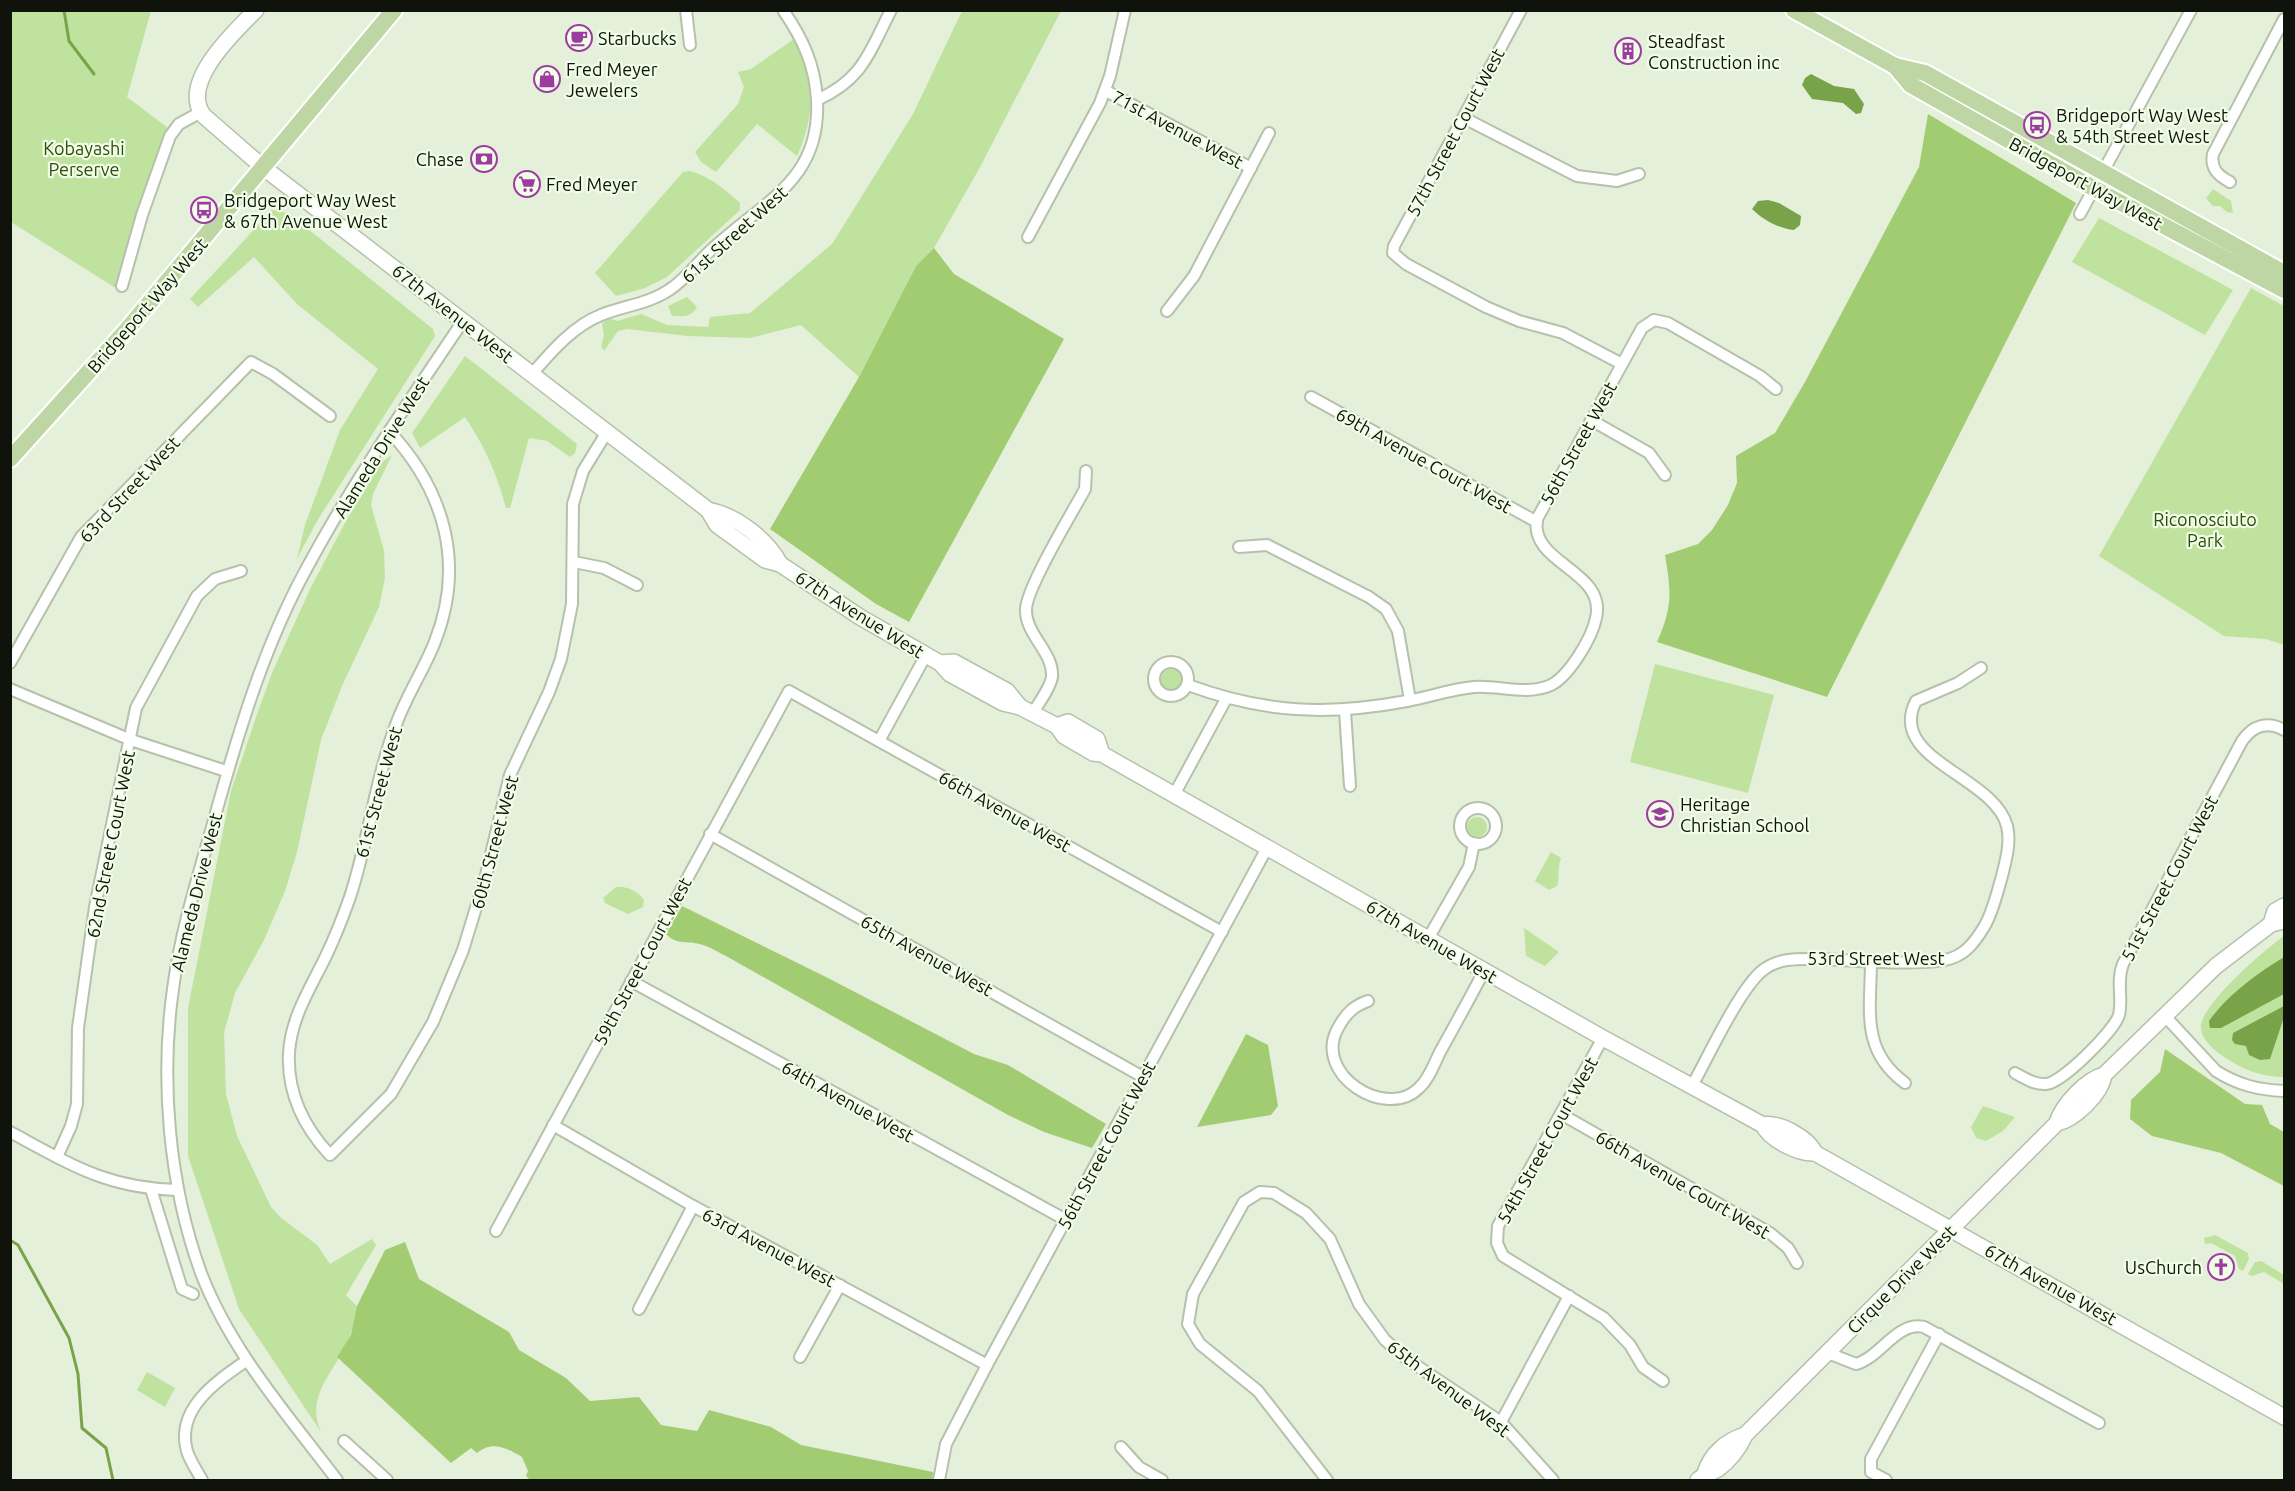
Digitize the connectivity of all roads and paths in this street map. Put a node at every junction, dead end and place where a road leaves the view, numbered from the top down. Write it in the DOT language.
graph roads {
  1 [pos="256,10"];
  2 [pos="394,10"];
  3 [pos="686,10"];
  4 [pos="783,10"];
  5 [pos="891,10"];
  6 [pos="1125,10"];
  7 [pos="1521,10"];
  8 [pos="1794,10"];
  9 [pos="2192,10"];
  10 [pos="2284,19"];
  11 [pos="690,45"];
  12 [pos="1895,66"];
  13 [pos="1106,91"];
  14 [pos="818,100"];
  15 [pos="201,112"];
  16 [pos="1464,118"];
  17 [pos="1269,133"];
  18 [pos="264,168"];
  19 [pos="1251,168"];
  20 [pos="2104,173"];
  21 [pos="1639,174"];
  22 [pos="2230,182"];
  23 [pos="2095,189"];
  24 [pos="2080,214"];
  25 [pos="1028,237"];
  26 [pos="1393,255"];
  27 [pos="2284,273"];
  28 [pos="122,286"];
  29 [pos="2284,290"];
  30 [pos="1167,311"];
  31 [pos="464,321"];
  32 [pos="1622,364"];
  33 [pos="532,374"];
  34 [pos="1776,389"];
  35 [pos="1311,397"];
  36 [pos="330,416"];
  37 [pos="1591,420"];
  38 [pos="389,430"];
  39 [pos="607,432"];
  40 [pos="10,459"];
  41 [pos="1086,471"];
  42 [pos="1665,475"];
  43 [pos="1537,522"];
  44 [pos="1239,547"];
  45 [pos="574,562"];
  46 [pos="241,571"];
  47 [pos="637,585"];
  48 [pos="926,655"];
  49 [pos="10,663"];
  50 [pos="1981,668"];
  51 [pos="1188,685"];
  52 [pos="10,689"];
  53 [pos="789,691"];
  54 [pos="1226,699"];
  55 [pos="1410,700"];
  56 [pos="1026,710"];
  57 [pos="1346,711"];
  58 [pos="2284,730"];
  59 [pos="130,740"];
  60 [pos="879,741"];
  61 [pos="226,771"];
  62 [pos="1350,786"];
  63 [pos="1174,795"];
  64 [pos="710,834"];
  65 [pos="1474,843"];
  66 [pos="1267,848"];
  67 [pos="2284,906"];
  68 [pos="2278,922"];
  69 [pos="1222,932"];
  70 [pos="1429,937"];
  71 [pos="1871,960"];
  72 [pos="1484,971"];
  73 [pos="631,981"];
  74 [pos="1368,1001"];
  75 [pos="2164,1016"];
  76 [pos="1603,1038"];
  77 [pos="2015,1073"];
  78 [pos="1143,1077"];
  79 [pos="1905,1083"];
  80 [pos="1692,1086"];
  81 [pos="2284,1091"];
  82 [pos="1561,1114"];
  83 [pos="553,1125"];
  84 [pos="10,1132"];
  85 [pos="330,1155"];
  86 [pos="57,1157"];
  87 [pos="151,1189"];
  88 [pos="178,1190"];
  89 [pos="693,1206"];
  90 [pos="1066,1220"];
  91 [pos="1951,1228"];
  92 [pos="496,1231"];
  93 [pos="1797,1263"];
  94 [pos="840,1285"];
  95 [pos="193,1294"];
  96 [pos="1569,1296"];
  97 [pos="639,1309"];
  98 [pos="1939,1334"];
  99 [pos="1828,1353"];
  100 [pos="800,1357"];
  101 [pos="246,1361"];
  102 [pos="987,1365"];
  103 [pos="1664,1381"];
  104 [pos="2284,1418"];
  105 [pos="1501,1422"];
  106 [pos="2099,1423"];
  107 [pos="344,1441"];
  108 [pos="1121,1447"];
  109 [pos="1702,1477"];
  110 [pos="1322,1479"];
  111 [pos="202,1480"];
  112 [pos="337,1480"];
  113 [pos="387,1480"];
  114 [pos="939,1480"];
  115 [pos="1162,1480"];
  116 [pos="1553,1480"];
  117 [pos="1886,1480"];
  1 -- 15 [label="street"];
  2 -- 18 [label="main road, Bridgeport Way West"];
  3 -- 11 [label="street"];
  4 -- 14 [label="street"];
  5 -- 14 [label="street"];
  6 -- 13 [label="street"];
  7 -- 16 [label="street, 57th Street Court West"];
  8 -- 12 [label="main road, Bridgeport Way West"];
  9 -- 20 [label="street"];
  10 -- 22 [label="street"];
  12 -- 20 [label="main road, Bridgeport Way West"];
  12 -- 23 [label="main road, Bridgeport Way West"];
  13 -- 19 [label="street, 71st Avenue West"];
  13 -- 25 [label="street"];
  14 -- 33 [label="street, 61st Street West"];
  15 -- 18 [label="street, 67th Avenue West"];
  15 -- 28 [label="street"];
  16 -- 21 [label="street"];
  16 -- 26 [label="street, 57th Street Court West"];
  17 -- 19 [label="street"];
  18 -- 31 [label="street, 67th Avenue West"];
  18 -- 40 [label="main road, Bridgeport Way West"];
  19 -- 30 [label="street"];
  20 -- 23 [label="street"];
  20 -- 27 [label="main road, Bridgeport Way West"];
  23 -- 24 [label="street"];
  23 -- 29 [label="main road, Bridgeport Way West"];
  26 -- 32 [label="street, 56th Street West"];
  31 -- 33 [label="street, 67th Avenue West"];
  31 -- 38 [label="street, Alameda Drive West"];
  32 -- 34 [label="street, 56th Street West"];
  32 -- 37 [label="street, 56th Street West"];
  33 -- 39 [label="street, 67th Avenue West"];
  35 -- 43 [label="street, 69th Avenue Court West"];
  36 -- 49 [label="street, 63rd Street West"];
  37 -- 42 [label="street"];
  37 -- 43 [label="street, 56th Street West"];
  38 -- 61 [label="street, Alameda Drive West"];
  38 -- 85 [label="street, 61st Street West"];
  39 -- 45 [label="street, 60th Street West"];
  39 -- 48 [label="street, 67th Avenue West"];
  41 -- 56 [label="street"];
  43 -- 55 [label="street"];
  44 -- 55 [label="street"];
  45 -- 47 [label="street"];
  45 -- 85 [label="street, 60th Street West"];
  46 -- 59 [label="street, 62nd Street Court West"];
  48 -- 56 [label="street, 67th Avenue West"];
  48 -- 60 [label="street"];
  50 -- 71 [label="street, 53rd Street West"];
  51 -- 54 [label="street"];
  52 -- 59 [label="street"];
  53 -- 60 [label="street, 66th Avenue West"];
  53 -- 64 [label="street, 59th Street Court West"];
  54 -- 57 [label="street"];
  54 -- 63 [label="street"];
  55 -- 57 [label="street"];
  56 -- 63 [label="street, 67th Avenue West"];
  57 -- 62 [label="street"];
  58 -- 77 [label="street, 51st Street Court West"];
  59 -- 61 [label="street"];
  59 -- 86 [label="street, 62nd Street Court West"];
  60 -- 69 [label="street, 66th Avenue West"];
  61 -- 88 [label="street, Alameda Drive West"];
  63 -- 66 [label="street, 67th Avenue West"];
  64 -- 73 [label="street, 59th Street Court West"];
  64 -- 78 [label="street, 65th Avenue West"];
  65 -- 70 [label="street"];
  66 -- 69 [label="street, 56th Street Court West"];
  66 -- 70 [label="street, 67th Avenue West"];
  67 -- 68 [label="street, Cirque Drive West"];
  68 -- 75 [label="street, Cirque Drive West"];
  69 -- 78 [label="street, 56th Street Court West"];
  70 -- 72 [label="street, 67th Avenue West"];
  71 -- 79 [label="street"];
  71 -- 80 [label="street, 53rd Street West"];
  72 -- 74 [label="street"];
  72 -- 76 [label="street, 67th Avenue West"];
  73 -- 83 [label="street, 59th Street Court West"];
  73 -- 90 [label="street, 64th Avenue West"];
  75 -- 81 [label="street"];
  75 -- 91 [label="street, Cirque Drive West"];
  76 -- 80 [label="street, 67th Avenue West"];
  76 -- 82 [label="street, 54th Street Court West"];
  78 -- 90 [label="street, 56th Street Court West"];
  80 -- 91 [label="street, 67th Avenue West"];
  82 -- 93 [label="street, 66th Avenue Court West"];
  82 -- 96 [label="street, 54th Street Court West"];
  83 -- 89 [label="street, 63rd Avenue West"];
  83 -- 92 [label="street, 59th Street Court West"];
  84 -- 86 [label="street"];
  86 -- 87 [label="street"];
  87 -- 88 [label="street"];
  87 -- 95 [label="street"];
  88 -- 101 [label="street, Alameda Drive West"];
  89 -- 94 [label="street, 63rd Avenue West"];
  89 -- 97 [label="street"];
  90 -- 102 [label="street, 56th Street Court West"];
  91 -- 99 [label="street, Cirque Drive West"];
  91 -- 104 [label="street, 67th Avenue West"];
  94 -- 100 [label="street"];
  94 -- 102 [label="street, 63rd Avenue West"];
  96 -- 103 [label="street"];
  96 -- 105 [label="street"];
  98 -- 99 [label="street"];
  98 -- 106 [label="street"];
  98 -- 117 [label="street"];
  99 -- 109 [label="street, Cirque Drive West"];
  101 -- 111 [label="street"];
  101 -- 112 [label="street, Alameda Drive West"];
  102 -- 114 [label="street, 56th Street Court West"];
  105 -- 110 [label="street, 65th Avenue West"];
  105 -- 116 [label="street, 65th Avenue West"];
  107 -- 113 [label="street"];
  108 -- 115 [label="street"];
}
